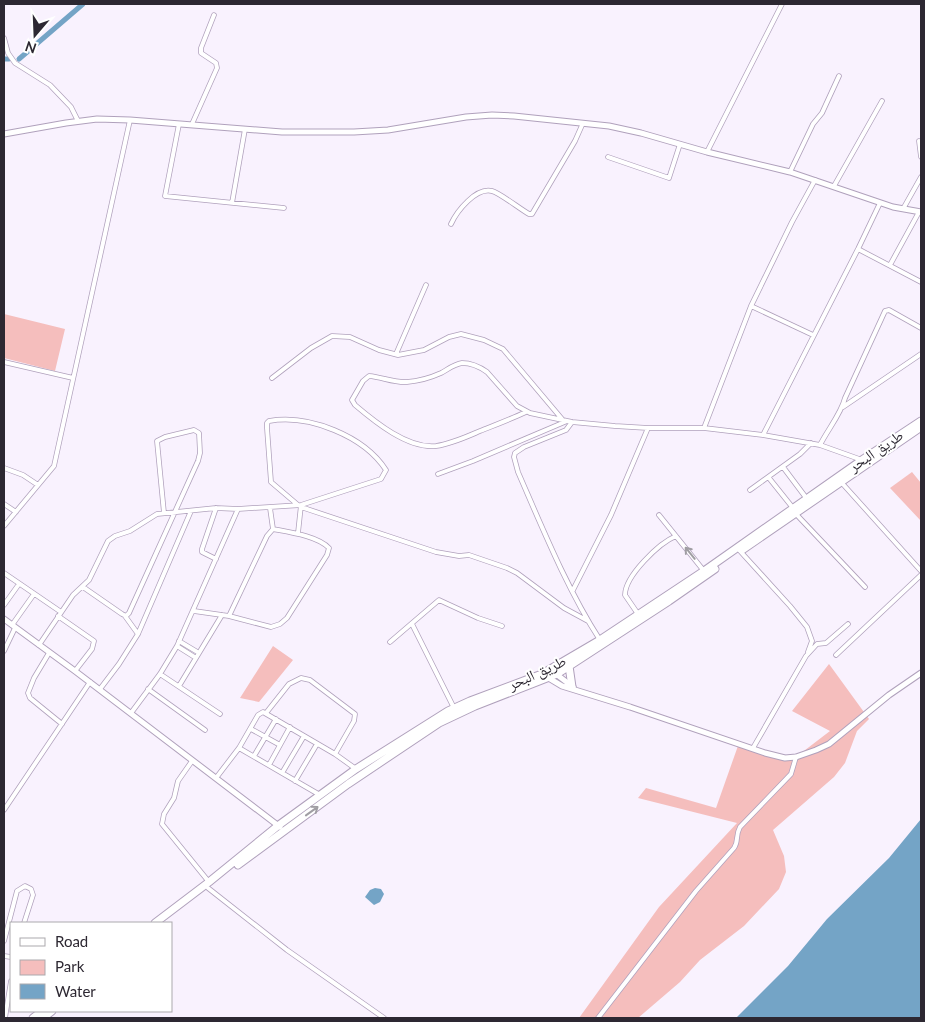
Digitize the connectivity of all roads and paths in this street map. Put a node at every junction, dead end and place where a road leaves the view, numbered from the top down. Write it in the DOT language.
graph roads {
  1 [pos="782,4"];
  2 [pos="214,15"];
  3 [pos="4,38"];
  4 [pos="839,76"];
  5 [pos="882,101"];
  6 [pos="130,120"];
  7 [pos="78,121"];
  8 [pos="583,123"];
  9 [pos="179,124"];
  10 [pos="192,124"];
  11 [pos="245,129"];
  12 [pos="4,134"];
  13 [pos="919,141"];
  14 [pos="680,144"];
  15 [pos="707,152"];
  16 [pos="608,157"];
  17 [pos="921,157"];
  18 [pos="790,172"];
  19 [pos="921,177"];
  20 [pos="816,180"];
  21 [pos="834,186"];
  22 [pos="232,203"];
  23 [pos="880,203"];
  24 [pos="284,208"];
  25 [pos="903,209"];
  26 [pos="920,212"];
  27 [pos="451,224"];
  28 [pos="858,249"];
  29 [pos="890,265"];
  30 [pos="921,282"];
  31 [pos="426,285"];
  32 [pos="752,306"];
  33 [pos="921,328"];
  34 [pos="813,335"];
  35 [pos="396,354"];
  36 [pos="921,354"];
  37 [pos="4,362"];
  38 [pos="73,378"];
  39 [pos="272,378"];
  40 [pos="843,407"];
  41 [pos="526,412"];
  42 [pos="564,420"];
  43 [pos="921,421"];
  44 [pos="572,422"];
  45 [pos="921,427"];
  46 [pos="648,428"];
  47 [pos="704,428"];
  48 [pos="763,435"];
  49 [pos="811,443"];
  50 [pos="820,445"];
  51 [pos="862,460"];
  52 [pos="783,467"];
  53 [pos="4,468"];
  54 [pos="438,474"];
  55 [pos="769,478"];
  56 [pos="839,480"];
  57 [pos="38,485"];
  58 [pos="750,490"];
  59 [pos="807,498"];
  60 [pos="4,504"];
  61 [pos="300,506"];
  62 [pos="216,508"];
  63 [pos="270,508"];
  64 [pos="238,509"];
  65 [pos="794,510"];
  66 [pos="191,511"];
  67 [pos="16,512"];
  68 [pos="164,513"];
  69 [pos="173,513"];
  70 [pos="659,515"];
  71 [pos="4,524"];
  72 [pos="273,529"];
  73 [pos="298,533"];
  74 [pos="676,536"];
  75 [pos="740,551"];
  76 [pos="216,559"];
  77 [pos="704,571"];
  78 [pos="4,573"];
  79 [pos="921,573"];
  80 [pos="19,584"];
  81 [pos="865,587"];
  82 [pos="83,588"];
  83 [pos="573,590"];
  84 [pos="34,594"];
  85 [pos="4,604"];
  86 [pos="194,611"];
  87 [pos="60,614"];
  88 [pos="638,614"];
  89 [pos="124,615"];
  90 [pos="222,615"];
  91 [pos="229,616"];
  92 [pos="4,619"];
  93 [pos="588,621"];
  94 [pos="412,624"];
  95 [pos="848,624"];
  96 [pos="13,626"];
  97 [pos="502,626"];
  98 [pos="138,634"];
  99 [pos="600,640"];
  100 [pos="179,641"];
  101 [pos="390,642"];
  102 [pos="39,645"];
  103 [pos="177,646"];
  104 [pos="4,651"];
  105 [pos="50,653"];
  106 [pos="199,653"];
  107 [pos="836,655"];
  108 [pos="806,656"];
  109 [pos="196,658"];
  110 [pos="569,666"];
  111 [pos="75,671"];
  112 [pos="554,672"];
  113 [pos="160,674"];
  114 [pos="542,674"];
  115 [pos="921,674"];
  116 [pos="549,678"];
  117 [pos="90,682"];
  118 [pos="179,686"];
  119 [pos="573,688"];
  120 [pos="100,689"];
  121 [pos="148,689"];
  122 [pos="454,708"];
  123 [pos="130,713"];
  124 [pos="266,713"];
  125 [pos="220,714"];
  126 [pos="276,719"];
  127 [pos="62,724"];
  128 [pos="290,727"];
  129 [pos="251,729"];
  130 [pos="206,730"];
  131 [pos="304,736"];
  132 [pos="265,737"];
  133 [pos="317,744"];
  134 [pos="280,745"];
  135 [pos="239,748"];
  136 [pos="753,748"];
  137 [pos="335,754"];
  138 [pos="254,756"];
  139 [pos="796,757"];
  140 [pos="192,761"];
  141 [pos="269,765"];
  142 [pos="356,769"];
  143 [pos="282,773"];
  144 [pos="216,778"];
  145 [pos="295,781"];
  146 [pos="320,795"];
  147 [pos="4,810"];
  148 [pos="279,825"];
  149 [pos="284,831"];
  150 [pos="209,885"];
  151 [pos="24,922"];
  152 [pos="156,922"];
  153 [pos="163,922"];
  154 [pos="4,941"];
  155 [pos="10,986"];
  156 [pos="5,1018"];
  157 [pos="384,1018"];
  158 [pos="598,1018"];
  1 -- 15 [label="street"];
  2 -- 10 [label="street"];
  3 -- 7 [label="street"];
  4 -- 18 [label="street"];
  5 -- 21 [label="street"];
  6 -- 7 [label="main road"];
  6 -- 9 [label="main road"];
  6 -- 38 [label="street"];
  7 -- 12 [label="main road"];
  8 -- 11 [label="main road"];
  8 -- 14 [label="main road"];
  8 -- 27 [label="street"];
  9 -- 10 [label="main road"];
  9 -- 22 [label="street"];
  10 -- 11 [label="main road"];
  11 -- 22 [label="street"];
  13 -- 17 [label="street"];
  14 -- 15 [label="main road"];
  14 -- 16 [label="street"];
  15 -- 18 [label="main road"];
  18 -- 20 [label="main road"];
  19 -- 25 [label="street"];
  20 -- 21 [label="main road"];
  20 -- 32 [label="street"];
  21 -- 23 [label="main road"];
  22 -- 24 [label="street"];
  23 -- 25 [label="main road"];
  23 -- 28 [label="street"];
  25 -- 26 [label="main road"];
  26 -- 29 [label="street"];
  28 -- 29 [label="street"];
  28 -- 34 [label="street"];
  29 -- 30 [label="street"];
  31 -- 35 [label="street"];
  32 -- 34 [label="street"];
  32 -- 47 [label="street"];
  33 -- 40 [label="street"];
  34 -- 48 [label="street"];
  35 -- 39 [label="street"];
  35 -- 42 [label="street"];
  36 -- 40 [label="street"];
  37 -- 38 [label="street"];
  38 -- 57 [label="street"];
  40 -- 50 [label="street"];
  41 -- 41 [label="street"];
  41 -- 42 [label="street"];
  42 -- 44 [label="street"];
  42 -- 54 [label="street"];
  43 -- 51 [label="highway, طريق البحر"];
  44 -- 46 [label="street"];
  44 -- 83 [label="street"];
  45 -- 56 [label="highway, طريق البحر"];
  46 -- 47 [label="street"];
  46 -- 83 [label="street"];
  47 -- 48 [label="street"];
  48 -- 49 [label="street"];
  49 -- 50 [label="street"];
  49 -- 52 [label="street"];
  50 -- 51 [label="street"];
  51 -- 56 [label="highway, طريق البحر"];
  52 -- 55 [label="street"];
  52 -- 59 [label="street"];
  53 -- 57 [label="street"];
  55 -- 58 [label="street"];
  55 -- 65 [label="street"];
  56 -- 59 [label="highway, طريق البحر"];
  56 -- 65 [label="highway, طريق البحر"];
  56 -- 79 [label="street"];
  57 -- 67 [label="street"];
  59 -- 65 [label="highway, طريق البحر"];
  60 -- 67 [label="street"];
  61 -- 61 [label="street"];
  61 -- 63 [label="street"];
  61 -- 73 [label="street"];
  61 -- 93 [label="street"];
  62 -- 64 [label="street"];
  62 -- 66 [label="street"];
  62 -- 76 [label="street"];
  63 -- 64 [label="street"];
  63 -- 72 [label="street"];
  64 -- 76 [label="street"];
  65 -- 75 [label="highway, طريق البحر"];
  65 -- 77 [label="highway, طريق البحر"];
  65 -- 81 [label="street"];
  66 -- 69 [label="street"];
  66 -- 98 [label="street"];
  67 -- 71 [label="street"];
  68 -- 69 [label="street"];
  68 -- 69 [label="street"];
  68 -- 82 [label="street"];
  69 -- 89 [label="street"];
  70 -- 74 [label="street"];
  72 -- 73 [label="street"];
  72 -- 91 [label="street"];
  73 -- 91 [label="street"];
  77 -- 74 [label="street, one-way"];
  74 -- 88 [label="street"];
  75 -- 108 [label="street"];
  75 -- 110 [label="highway, طريق البحر"];
  76 -- 86 [label="street"];
  77 -- 88 [label="highway, طريق البحر"];
  78 -- 80 [label="street"];
  79 -- 107 [label="street"];
  80 -- 84 [label="street"];
  80 -- 85 [label="street"];
  82 -- 87 [label="street"];
  82 -- 89 [label="street"];
  83 -- 93 [label="street"];
  84 -- 87 [label="street"];
  84 -- 96 [label="street"];
  86 -- 90 [label="street"];
  86 -- 100 [label="street"];
  87 -- 102 [label="street"];
  87 -- 111 [label="street"];
  88 -- 99 [label="highway, طريق البحر"];
  89 -- 98 [label="street"];
  90 -- 91 [label="street"];
  90 -- 106 [label="street"];
  92 -- 96 [label="main road"];
  93 -- 99 [label="street"];
  94 -- 97 [label="street"];
  94 -- 101 [label="street"];
  94 -- 122 [label="street"];
  95 -- 108 [label="street"];
  96 -- 102 [label="main road"];
  96 -- 104 [label="street"];
  98 -- 120 [label="street"];
  99 -- 112 [label="highway, طريق البحر"];
  100 -- 103 [label="street"];
  100 -- 106 [label="street"];
  102 -- 105 [label="main road"];
  103 -- 109 [label="street"];
  103 -- 113 [label="street"];
  105 -- 111 [label="main road"];
  105 -- 127 [label="street"];
  106 -- 109 [label="street"];
  108 -- 136 [label="street"];
  109 -- 118 [label="street"];
  110 -- 112 [label="highway, طريق البحر"];
  110 -- 119 [label="highway"];
  111 -- 117 [label="main road"];
  112 -- 114 [label="highway, طريق البحر"];
  112 -- 116 [label="highway, طريق البحر"];
  112 -- 119 [label="main road"];
  113 -- 118 [label="street"];
  113 -- 121 [label="street"];
  114 -- 116 [label="main road"];
  114 -- 122 [label="highway, طريق البحر"];
  115 -- 139 [label="main road"];
  116 -- 119 [label="main road"];
  149 -- 116 [label="highway, طريق البحر, one-way"];
  117 -- 120 [label="main road"];
  117 -- 127 [label="street"];
  118 -- 125 [label="street"];
  119 -- 136 [label="main road"];
  120 -- 123 [label="main road"];
  121 -- 123 [label="street"];
  121 -- 130 [label="street"];
  122 -- 142 [label="highway, طريق البحر"];
  123 -- 140 [label="main road"];
  124 -- 126 [label="street"];
  124 -- 129 [label="street"];
  124 -- 137 [label="street"];
  126 -- 128 [label="street"];
  126 -- 132 [label="street"];
  127 -- 147 [label="street"];
  128 -- 131 [label="street"];
  128 -- 134 [label="street"];
  129 -- 132 [label="street"];
  129 -- 135 [label="street"];
  131 -- 133 [label="street"];
  131 -- 143 [label="street"];
  132 -- 134 [label="street"];
  132 -- 138 [label="street"];
  133 -- 137 [label="street"];
  133 -- 145 [label="street"];
  134 -- 141 [label="street"];
  135 -- 138 [label="street"];
  135 -- 144 [label="street"];
  136 -- 139 [label="main road"];
  137 -- 142 [label="street"];
  138 -- 141 [label="street"];
  139 -- 158 [label="street"];
  140 -- 144 [label="main road"];
  140 -- 150 [label="street"];
  141 -- 143 [label="street"];
  142 -- 146 [label="highway, طريق البحر"];
  143 -- 145 [label="street"];
  144 -- 148 [label="main road"];
  145 -- 146 [label="street"];
  146 -- 148 [label="highway, طريق البحر"];
  148 -- 149 [label="main road"];
  148 -- 150 [label="highway, طريق البحر"];
  149 -- 150 [label="highway, طريق البحر"];
  150 -- 152 [label="highway, طريق البحر"];
  150 -- 153 [label="highway, طريق البحر"];
  150 -- 157 [label="street"];
  151 -- 154 [label="street"];
  155 -- 156 [label="street"];
}
